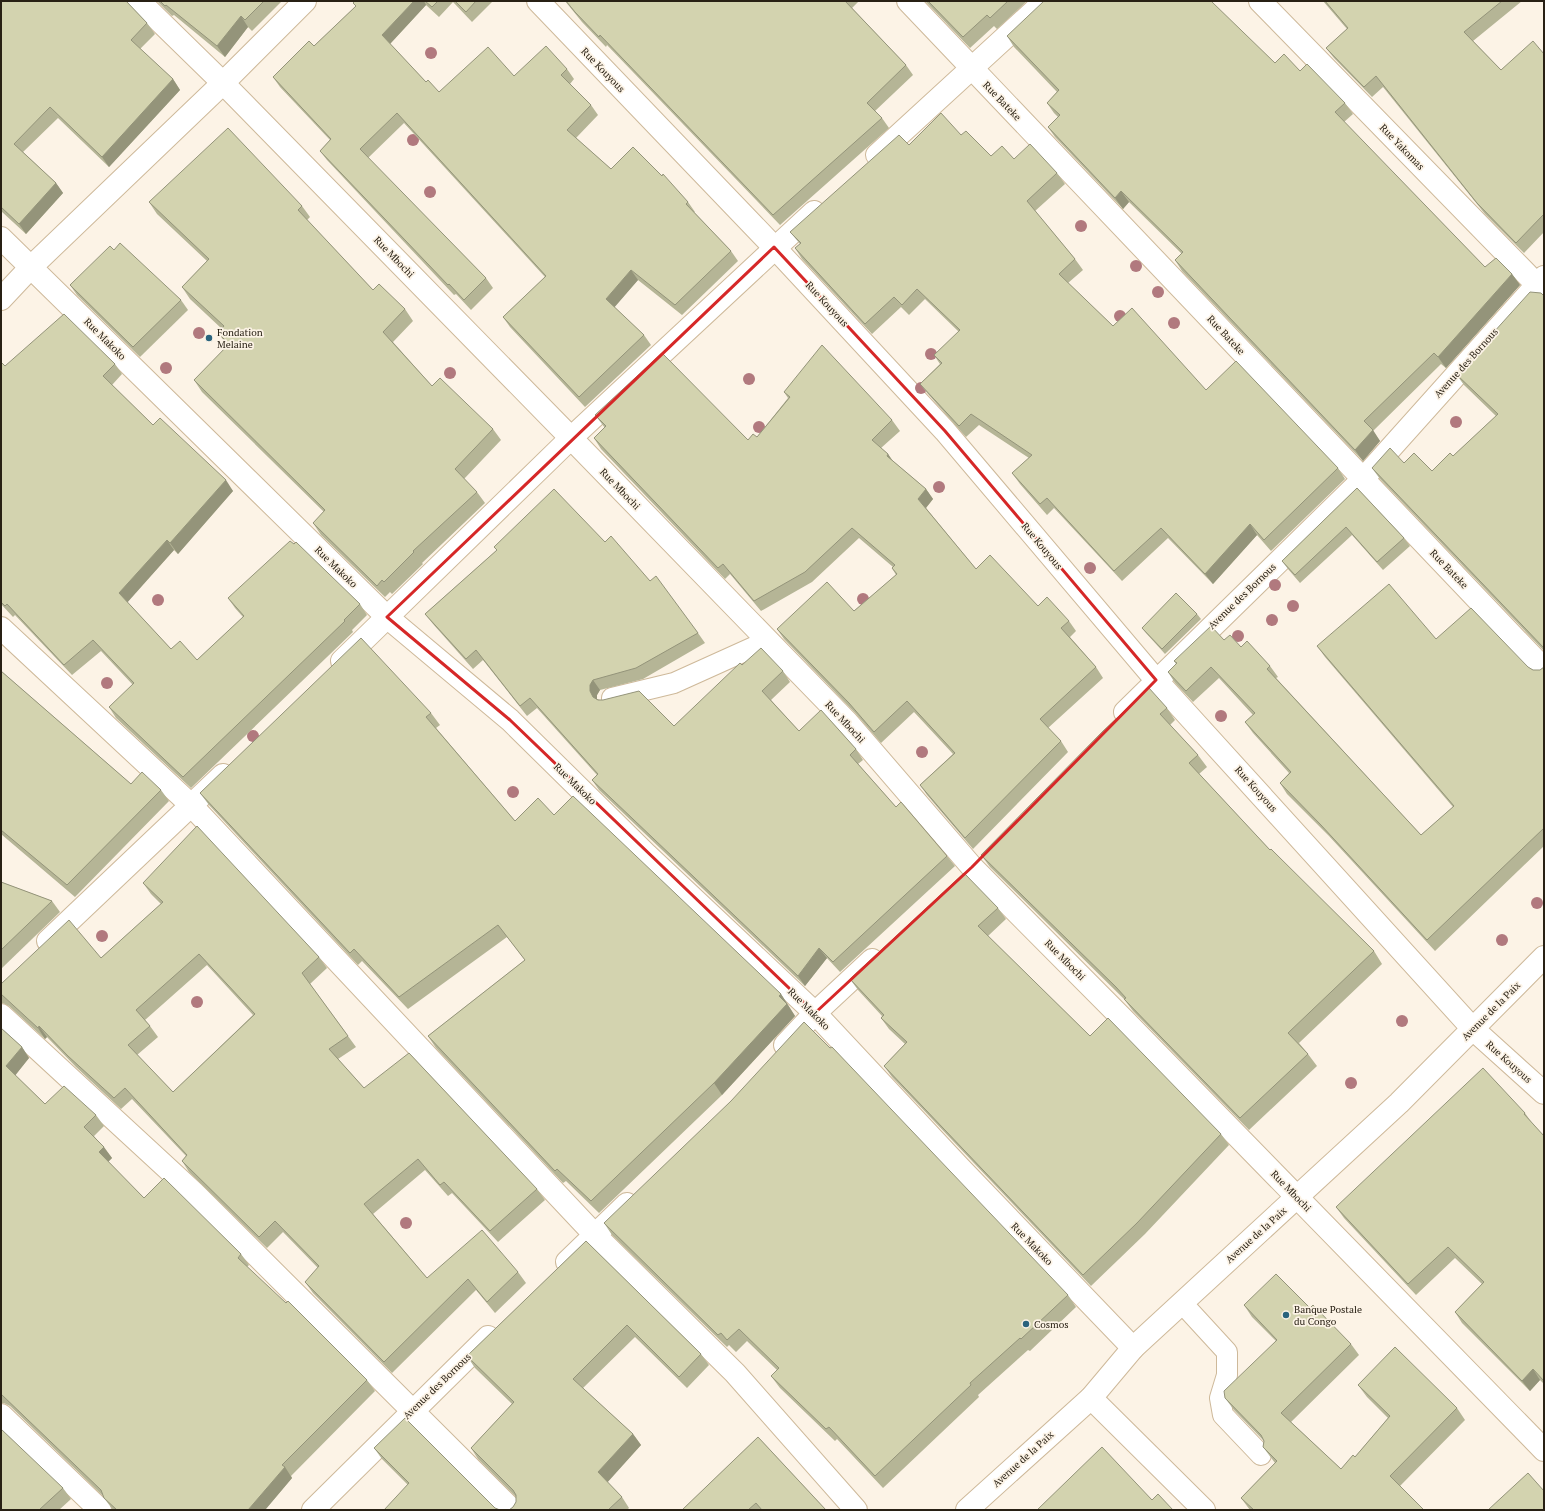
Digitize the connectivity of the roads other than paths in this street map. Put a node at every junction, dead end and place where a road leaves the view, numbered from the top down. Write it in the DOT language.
graph roads {
  1 [pos="139,1"];
  2 [pos="305,1"];
  3 [pos="538,1"];
  4 [pos="908,1"];
  5 [pos="1045,1"];
  6 [pos="1260,1"];
  7 [pos="972,70"];
  8 [pos="223,83"];
  9 [pos="861,169"];
  10 [pos="826,200"];
  11 [pos="1,238"];
  12 [pos="774,248"];
  13 [pos="31,267"];
  14 [pos="1541,284"];
  15 [pos="1,299"];
  16 [pos="571,438"];
  17 [pos="1363,479"];
  18 [pos="387,617"];
  19 [pos="1,628"];
  20 [pos="767,641"];
  21 [pos="1544,668"];
  22 [pos="329,672"];
  23 [pos="1156,680"];
  24 [pos="608,700"];
  25 [pos="1112,725"];
  26 [pos="237,761"];
  27 [pos="191,805"];
  28 [pos="989,850"];
  29 [pos="972,868"];
  30 [pos="955,884"];
  31 [pos="885,948"];
  32 [pos="36,953"];
  33 [pos="1544,957"];
  34 [pos="814,1013"];
  35 [pos="1,1015"];
  36 [pos="1473,1029"];
  37 [pos="773,1058"];
  38 [pos="1544,1093"];
  39 [pos="640,1192"];
  40 [pos="1297,1198"];
  41 [pos="595,1235"];
  42 [pos="551,1277"];
  43 [pos="1182,1303"];
  44 [pos="501,1324"];
  45 [pos="1133,1348"];
  46 [pos="1091,1398"];
  47 [pos="413,1410"];
  48 [pos="1,1415"];
  49 [pos="1544,1450"];
  50 [pos="1261,1455"];
  51 [pos="100,1510"];
  52 [pos="313,1510"];
  53 [pos="512,1510"];
  54 [pos="856,1510"];
  55 [pos="967,1510"];
  56 [pos="1204,1510"];
  1 -- 8 [label="street, Rue Mbochi"];
  2 -- 8 [label="street"];
  3 -- 12 [label="street, Rue Kouyous"];
  4 -- 7 [label="street, Rue Bateke"];
  5 -- 7 [label="street"];
  6 -- 14 [label="street, Rue Yakomas"];
  7 -- 9 [label="street"];
  7 -- 17 [label="street, Rue Bateke"];
  8 -- 13 [label="street"];
  8 -- 16 [label="street, Rue Mbochi"];
  10 -- 12 [label="street"];
  11 -- 13 [label="street, Rue Makoko"];
  12 -- 16 [label="street"];
  12 -- 23 [label="street, Rue Kouyous"];
  13 -- 15 [label="street"];
  13 -- 18 [label="street, Rue Makoko"];
  14 -- 17 [label="street, Avenue des Bornous"];
  16 -- 18 [label="street"];
  16 -- 20 [label="street, Rue Mbochi"];
  17 -- 21 [label="street, Rue Bateke"];
  17 -- 23 [label="street, Avenue des Bornous"];
  18 -- 22 [label="street"];
  18 -- 34 [label="street, Rue Makoko"];
  19 -- 27 [label="street"];
  20 -- 24 [label="lane"];
  20 -- 29 [label="street, Rue Mbochi"];
  23 -- 25 [label="street, Avenue des Bornous"];
  23 -- 36 [label="street, Rue Kouyous"];
  26 -- 27 [label="street"];
  27 -- 32 [label="street"];
  27 -- 41 [label="street"];
  28 -- 29 [label="street"];
  29 -- 30 [label="street"];
  29 -- 40 [label="street, Rue Mbochi"];
  31 -- 34 [label="street"];
  33 -- 36 [label="street, Avenue de la Paix"];
  34 -- 37 [label="street"];
  34 -- 45 [label="street, Rue Makoko"];
  35 -- 47 [label="street"];
  36 -- 38 [label="street, Rue Kouyous"];
  36 -- 40 [label="street, Avenue de la Paix"];
  39 -- 41 [label="street"];
  40 -- 43 [label="street, Avenue de la Paix"];
  40 -- 49 [label="street, Rue Mbochi"];
  41 -- 42 [label="street"];
  41 -- 54 [label="street"];
  43 -- 45 [label="street, Avenue de la Paix"];
  43 -- 50 [label="lane"];
  44 -- 47 [label="street, Avenue des Bornous"];
  45 -- 46 [label="street, Avenue de la Paix"];
  46 -- 55 [label="street, Avenue de la Paix"];
  46 -- 56 [label="street"];
  47 -- 52 [label="street, Avenue des Bornous"];
  47 -- 53 [label="street"];
  48 -- 51 [label="street"];
}
